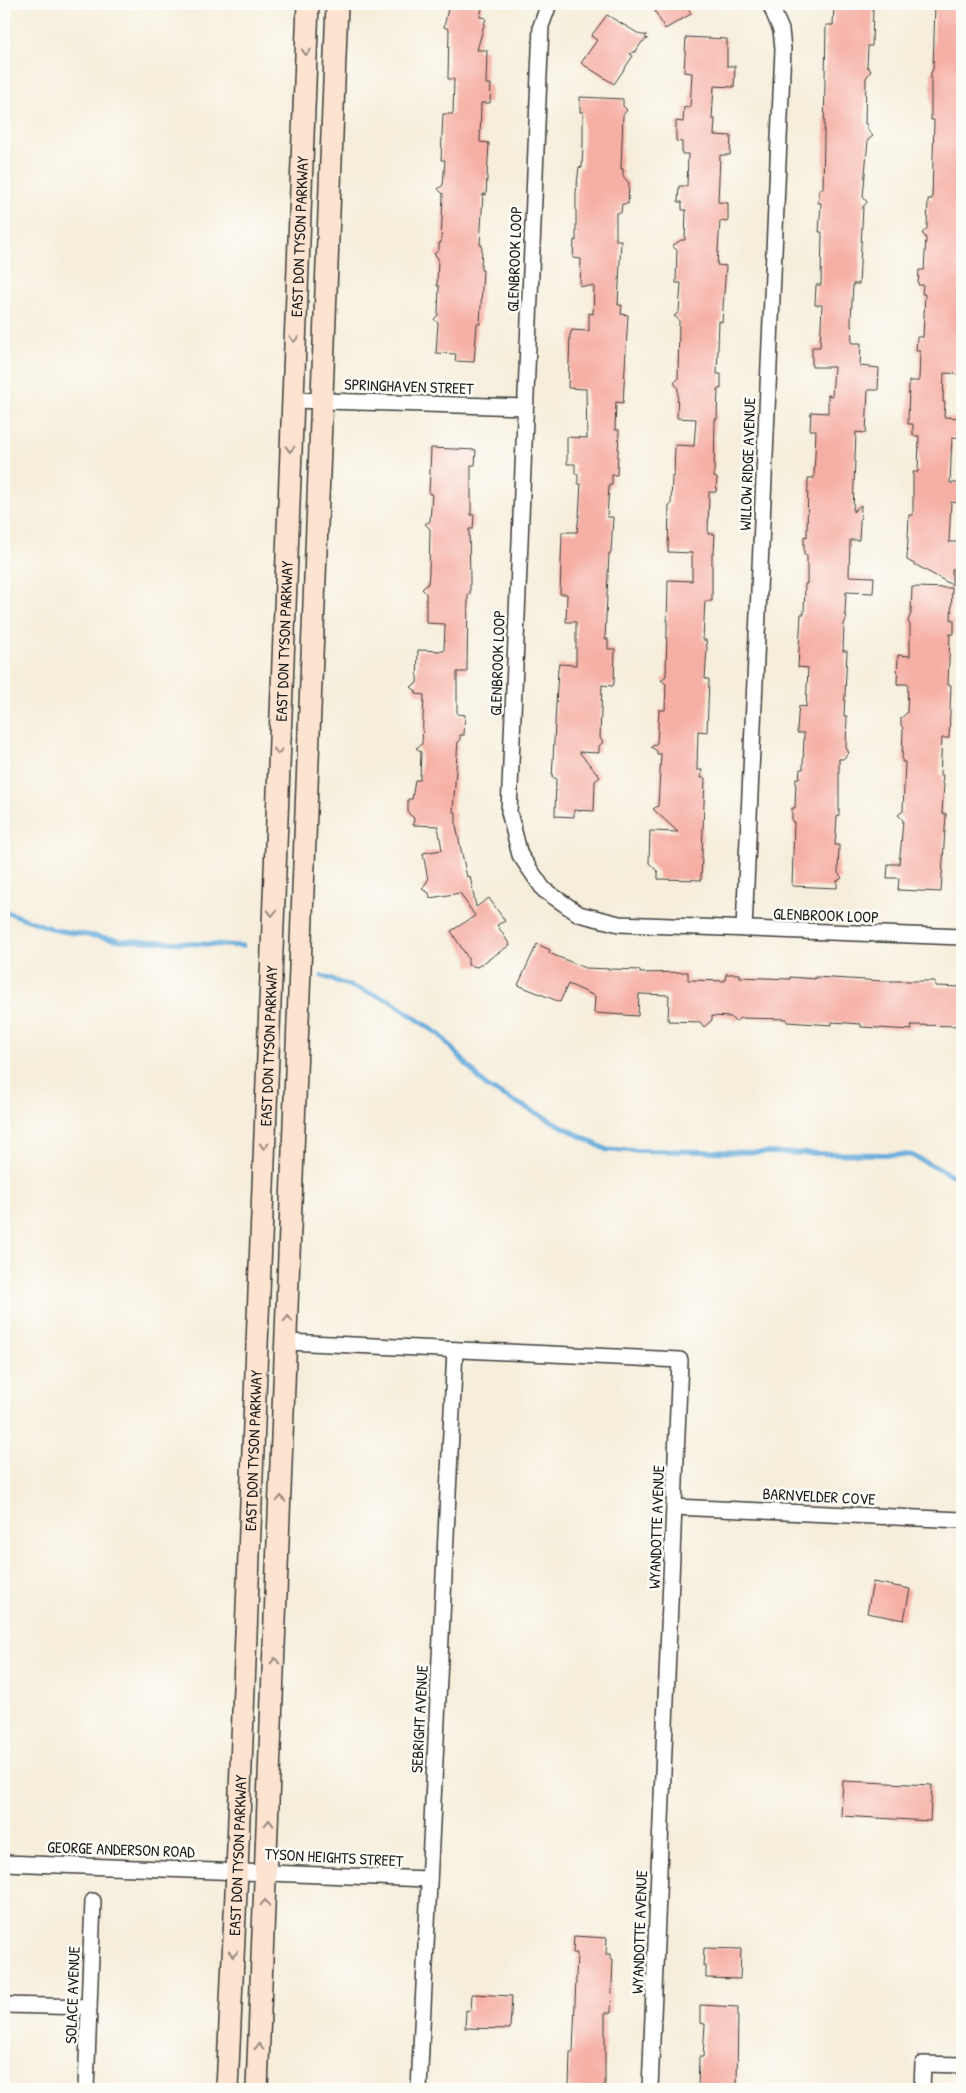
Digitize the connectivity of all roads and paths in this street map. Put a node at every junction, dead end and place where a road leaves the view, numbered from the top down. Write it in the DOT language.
graph roads {
  1 [pos="308,4"];
  2 [pos="337,4"];
  3 [pos="548,4"];
  4 [pos="770,4"];
  5 [pos="292,400"];
  6 [pos="322,401"];
  7 [pos="525,407"];
  8 [pos="744,929"];
  9 [pos="962,937"];
  10 [pos="287,1342"];
  11 [pos="455,1350"];
  12 [pos="674,1507"];
  13 [pos="962,1520"];
  14 [pos="4,1863"];
  15 [pos="237,1870"];
  16 [pos="267,1872"];
  17 [pos="429,1879"];
  18 [pos="93,1901"];
  19 [pos="4,2005"];
  20 [pos="89,2008"];
  21 [pos="962,2065"];
  22 [pos="86,2089"];
  23 [pos="227,2089"];
  24 [pos="257,2089"];
  25 [pos="420,2089"];
  26 [pos="650,2089"];
  27 [pos="922,2089"];
  1 -- 5 [label="main road, EAST DON TYSON PARKWAY, one-way"];
  2 -- 6 [label="main road, EAST DON TYSON PARKWAY"];
  3 -- 7 [label="street, GLENBROOK LOOP"];
  4 -- 8 [label="street, WILLOW RIDGE AVENUE"];
  5 -- 6 [label="street, SPRINGHAVEN STREET"];
  5 -- 15 [label="main road, EAST DON TYSON PARKWAY, one-way"];
  6 -- 7 [label="street, SPRINGHAVEN STREET"];
  10 -- 6 [label="main road, EAST DON TYSON PARKWAY, one-way"];
  7 -- 8 [label="street, GLENBROOK LOOP"];
  8 -- 9 [label="street, GLENBROOK LOOP"];
  10 -- 11 [label="street, WYANDOTTE AVENUE"];
  16 -- 10 [label="main road, EAST DON TYSON PARKWAY, one-way"];
  11 -- 12 [label="street, WYANDOTTE AVENUE"];
  11 -- 17 [label="street, SEBRIGHT AVENUE"];
  12 -- 13 [label="street, BARNVELDER COVE"];
  12 -- 26 [label="street, WYANDOTTE AVENUE"];
  14 -- 15 [label="street, GEORGE ANDERSON ROAD"];
  15 -- 16 [label="street, TYSON HEIGHTS STREET"];
  15 -- 23 [label="main road, EAST DON TYSON PARKWAY, one-way"];
  16 -- 17 [label="street, TYSON HEIGHTS STREET"];
  24 -- 16 [label="main road, EAST DON TYSON PARKWAY, one-way"];
  17 -- 25 [label="street, SEBRIGHT AVENUE"];
  18 -- 20 [label="street, SOLACE AVENUE"];
  19 -- 20 [label="street"];
  20 -- 22 [label="street, SOLACE AVENUE"];
  21 -- 27 [label="street"];
}
